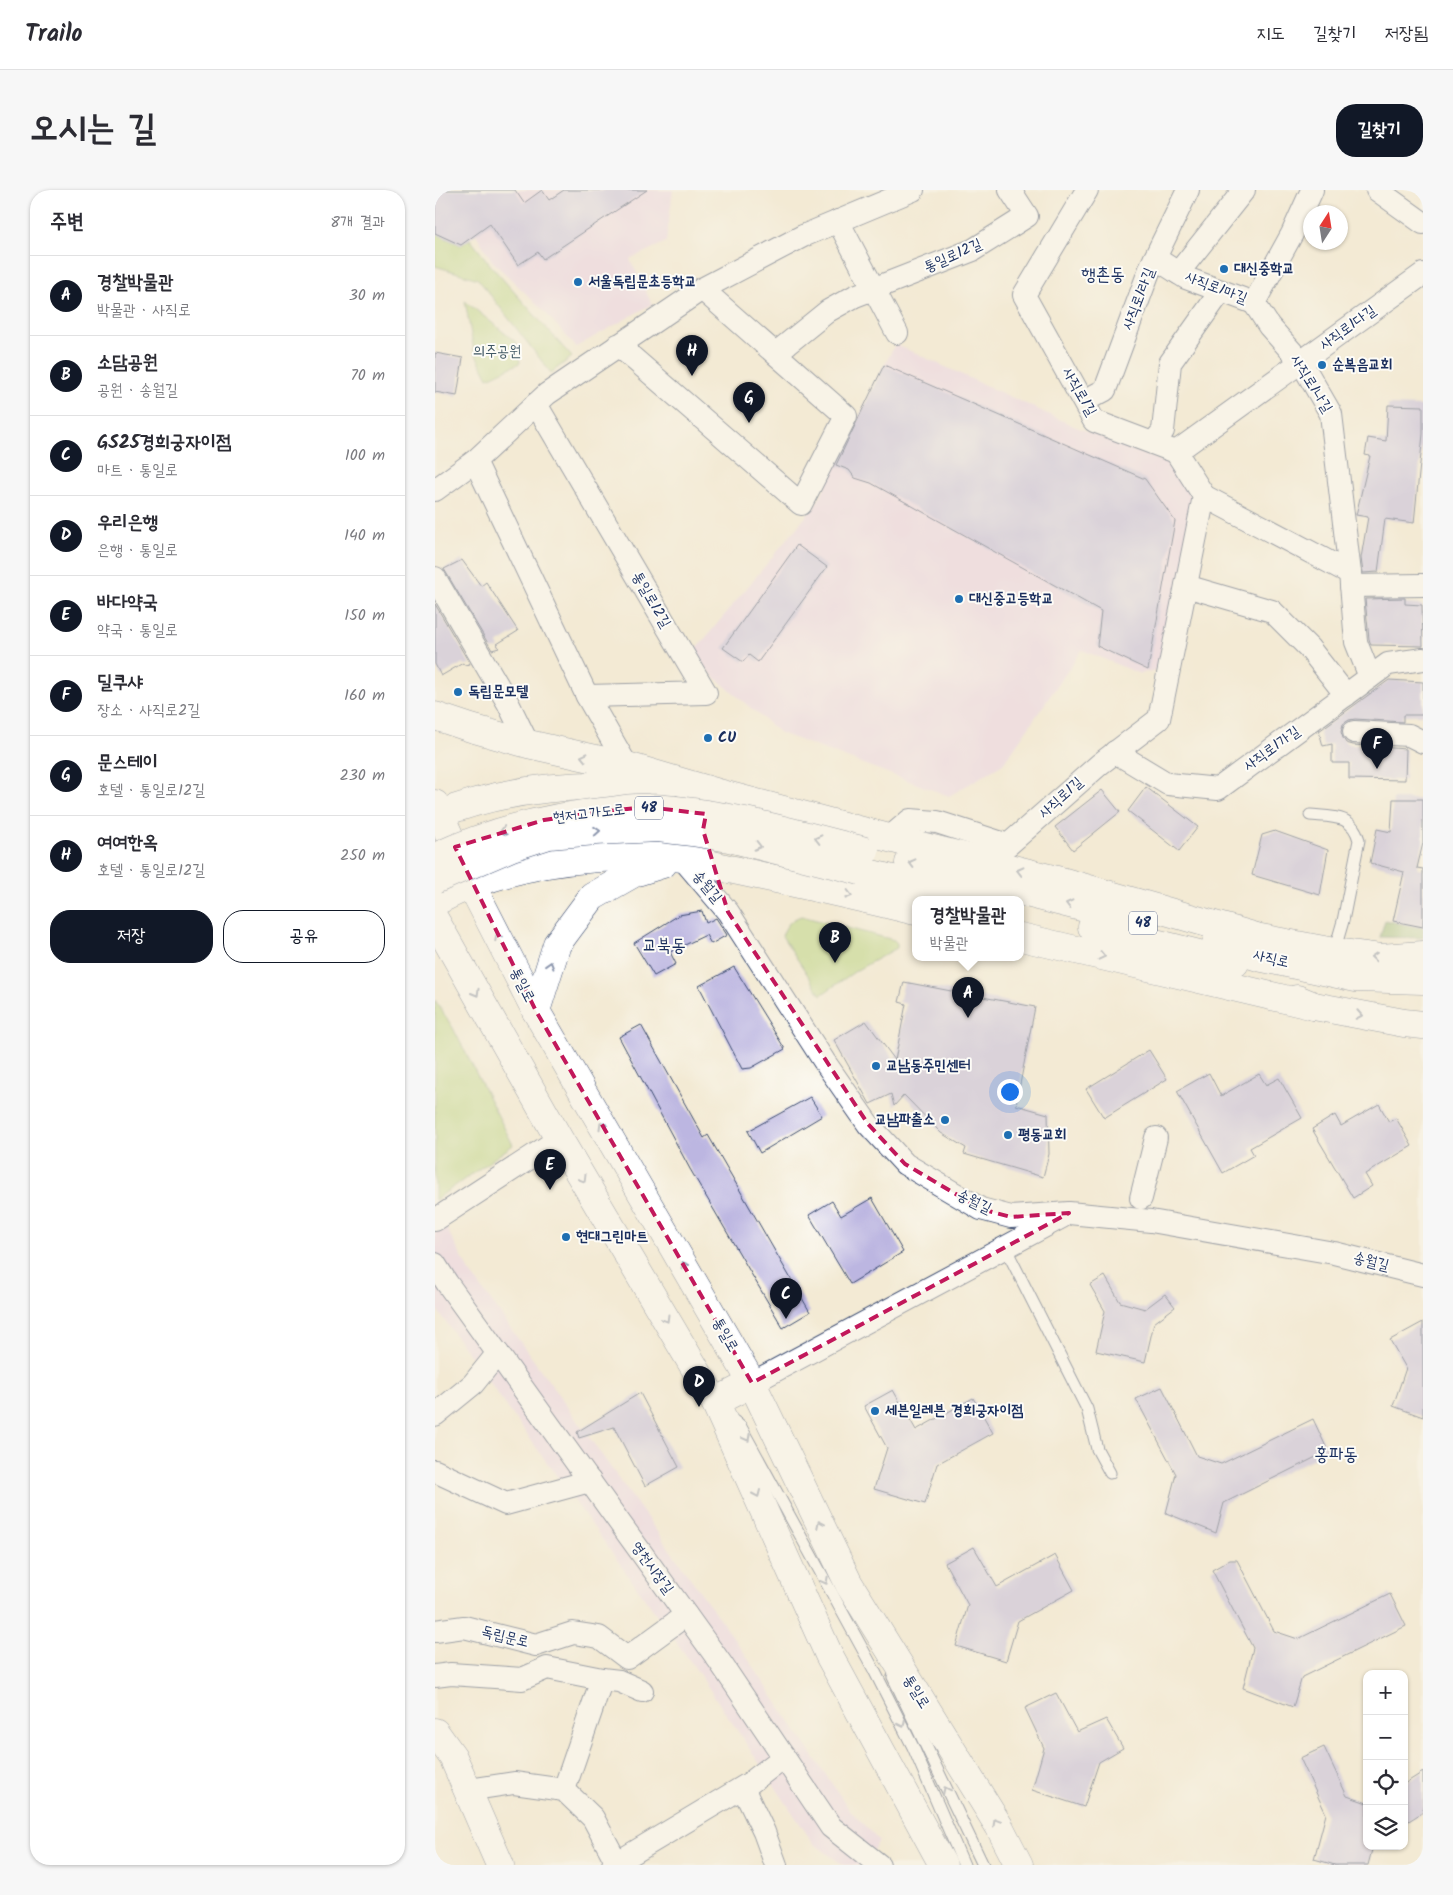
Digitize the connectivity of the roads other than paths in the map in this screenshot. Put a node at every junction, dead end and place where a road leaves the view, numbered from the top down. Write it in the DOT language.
graph roads {
  1 [pos="913,190"];
  2 [pos="1011,190"];
  3 [pos="1087,190"];
  4 [pos="1187,190"];
  5 [pos="1244,190"];
  6 [pos="1312,190"];
  7 [pos="1377,190"];
  8 [pos="838,221"];
  9 [pos="1423,223"];
  10 [pos="1155,258"];
  11 [pos="1179,274"];
  12 [pos="1423,274"];
  13 [pos="702,288"];
  14 [pos="874,288"];
  15 [pos="1221,291"];
  16 [pos="1254,303"];
  17 [pos="897,333"];
  18 [pos="618,346"];
  19 [pos="776,353"];
  20 [pos="1301,362"];
  21 [pos="1084,401"];
  22 [pos="536,404"];
  23 [pos="1153,443"];
  24 [pos="1176,452"];
  25 [pos="475,461"];
  26 [pos="435,490"];
  27 [pos="1204,496"];
  28 [pos="435,578"];
  29 [pos="1350,579"];
  30 [pos="1423,585"];
  31 [pos="1186,586"];
  32 [pos="1423,659"];
  33 [pos="1369,678"];
  34 [pos="1346,695"];
  35 [pos="587,696"];
  36 [pos="435,716"];
  37 [pos="1354,732"];
  38 [pos="1423,742"];
  39 [pos="528,744"];
  40 [pos="1115,752"];
  41 [pos="627,766"];
  42 [pos="595,786"];
  43 [pos="746,789"];
  44 [pos="716,797"];
  45 [pos="437,811"];
  46 [pos="1310,815"];
  47 [pos="893,835"];
  48 [pos="435,857"];
  49 [pos="587,858"];
  50 [pos="683,858"];
  51 [pos="862,861"];
  52 [pos="714,866"];
  53 [pos="435,880"];
  54 [pos="471,884"];
  55 [pos="967,896"];
  56 [pos="1023,896"];
  57 [pos="1024,896"];
  58 [pos="435,902"];
  59 [pos="912,910"];
  60 [pos="1024,911"];
  61 [pos="728,912"];
  62 [pos="1124,918"];
  63 [pos="435,920"];
  64 [pos="1253,936"];
  65 [pos="1024,937"];
  66 [pos="1144,940"];
  67 [pos="1334,952"];
  68 [pos="435,953"];
  69 [pos="1423,954"];
  70 [pos="462,968"];
  71 [pos="1423,980"];
  72 [pos="1423,996"];
  73 [pos="1314,1006"];
  74 [pos="536,1012"];
  75 [pos="1417,1029"];
  76 [pos="559,1138"];
  77 [pos="1156,1138"];
  78 [pos="1141,1198"];
  79 [pos="1069,1213"];
  80 [pos="435,1220"];
  81 [pos="1005,1247"];
  82 [pos="435,1264"];
  83 [pos="1423,1275"];
  84 [pos="498,1353"];
  85 [pos="752,1383"];
  86 [pos="715,1402"];
  87 [pos="435,1415"];
  88 [pos="435,1470"];
  89 [pos="1109,1473"];
  90 [pos="590,1481"];
  91 [pos="849,1584"];
  92 [pos="686,1615"];
  93 [pos="435,1631"];
  94 [pos="627,1658"];
  95 [pos="435,1676"];
  96 [pos="611,1680"];
  97 [pos="642,1691"];
  98 [pos="435,1732"];
  99 [pos="784,1757"];
  100 [pos="743,1788"];
  101 [pos="468,1790"];
  102 [pos="564,1790"];
  103 [pos="615,1864"];
  104 [pos="500,1865"];
  105 [pos="776,1865"];
  106 [pos="877,1865"];
  107 [pos="943,1865"];
  108 [pos="964,1865"];
  109 [pos="983,1865"];
  110 [pos="1019,1865"];
  1 -- 8 [label="street"];
  2 -- 14 [label="street, 통일로12길"];
  3 -- 21 [label="street, 사직로1길"];
  4 -- 10 [label="street, 사직로1라길"];
  5 -- 11 [label="street, 사직로1마길"];
  6 -- 16 [label="street"];
  7 -- 9 [label="street"];
  8 -- 13 [label="street"];
  8 -- 14 [label="street"];
  10 -- 11 [label="street, 사직로1마길"];
  10 -- 21 [label="street, 사직로1라길"];
  11 -- 15 [label="street, 사직로1마길"];
  12 -- 20 [label="street, 사직로1다길"];
  13 -- 18 [label="street"];
  13 -- 19 [label="street"];
  14 -- 17 [label="street"];
  14 -- 19 [label="street, 통일로12길"];
  15 -- 16 [label="street, 사직로1마길"];
  15 -- 23 [label="street"];
  16 -- 20 [label="street, 사직로1나길"];
  18 -- 19 [label="street"];
  18 -- 22 [label="street"];
  20 -- 24 [label="street, 사직로1다길"];
  20 -- 29 [label="street, 사직로1나길"];
  21 -- 23 [label="street, 사직로1길"];
  22 -- 25 [label="street"];
  22 -- 35 [label="street, 통일로12길"];
  23 -- 24 [label="street, 사직로1길"];
  24 -- 27 [label="street"];
  25 -- 26 [label="street"];
  25 -- 35 [label="street"];
  27 -- 29 [label="street"];
  27 -- 31 [label="street, 사직로1길"];
  28 -- 39 [label="street"];
  29 -- 30 [label="street"];
  29 -- 33 [label="street, 사직로1나길"];
  31 -- 34 [label="street"];
  31 -- 40 [label="street, 사직로1길"];
  32 -- 33 [label="street, 사직로1가길"];
  33 -- 34 [label="street, 사직로1가길"];
  34 -- 40 [label="street, 사직로1가길"];
  35 -- 41 [label="street"];
  36 -- 39 [label="main road"];
  37 -- 38 [label="street"];
  41 -- 39 [label="main road, one-way"];
  40 -- 47 [label="street, 사직로1길"];
  41 -- 44 [label="main road"];
  42 -- 44 [label="main road"];
  42 -- 45 [label="main road"];
  42 -- 49 [label="main road"];
  43 -- 47 [label="street"];
  44 -- 47 [label="main road"];
  44 -- 52 [label="street"];
  45 -- 54 [label="main road, 통일로"];
  46 -- 67 [label="lane"];
  64 -- 47 [label="main road, one-way"];
  51 -- 48 [label="main road, 현저고가도로 / 48, one-way, bridge"];
  49 -- 50 [label="main road"];
  49 -- 54 [label="main road"];
  50 -- 52 [label="main road"];
  50 -- 61 [label="street, 송월길"];
  74 -- 50 [label="main road, one-way"];
  53 -- 51 [label="main road, 현저고가도로 / 48, one-way, bridge"];
  51 -- 55 [label="main road, 48"];
  56 -- 51 [label="main road, 사직로 / 48, one-way"];
  52 -- 59 [label="main road, one-way"];
  52 -- 61 [label="street"];
  54 -- 58 [label="main road"];
  74 -- 54 [label="main road, 통일로, one-way"];
  62 -- 57 [label="main road, 사직로 / 48, one-way"];
  60 -- 66 [label="main road, 사직로 / 48"];
  61 -- 79 [label="street, 송월길"];
  62 -- 64 [label="main road, 사직로 / 48"];
  62 -- 71 [label="main road, 사직로 / 48"];
  63 -- 70 [label="main road"];
  64 -- 67 [label="main road, 사직로 / 48"];
  65 -- 73 [label="main road, one-way"];
  66 -- 72 [label="main road, 사직로 / 48"];
  66 -- 73 [label="main road, 사직로"];
  69 -- 67 [label="main road, 사직로 / 48, one-way"];
  68 -- 70 [label="main road"];
  70 -- 76 [label="main road, one-way"];
  73 -- 75 [label="main road, 사직로, one-way"];
  85 -- 74 [label="main road, 통일로, one-way"];
  76 -- 80 [label="street"];
  76 -- 86 [label="main road, one-way"];
  77 -- 78 [label="street"];
  79 -- 81 [label="street"];
  79 -- 83 [label="street, 송월길"];
  81 -- 85 [label="street"];
  81 -- 89 [label="lane"];
  82 -- 84 [label="street, 영천시장길"];
  84 -- 87 [label="street"];
  84 -- 90 [label="street, 영천시장길"];
  85 -- 86 [label="main road"];
  91 -- 85 [label="main road, 통일로, one-way"];
  86 -- 107 [label="main road, one-way"];
  86 -- 108 [label="lane, one-way"];
  88 -- 90 [label="street"];
  90 -- 92 [label="street, 영천시장길"];
  109 -- 91 [label="lane, one-way"];
  110 -- 91 [label="main road, 통일로, one-way"];
  92 -- 94 [label="street"];
  92 -- 99 [label="street, 영천시장길"];
  93 -- 94 [label="street, 독립문로"];
  94 -- 96 [label="street"];
  95 -- 96 [label="street"];
  96 -- 97 [label="street"];
  96 -- 102 [label="street"];
  98 -- 101 [label="main road"];
  99 -- 100 [label="street"];
  99 -- 106 [label="street, 영천시장길"];
  100 -- 103 [label="street"];
  100 -- 105 [label="street"];
  101 -- 102 [label="street"];
  101 -- 104 [label="main road"];
  102 -- 103 [label="street"];
}
